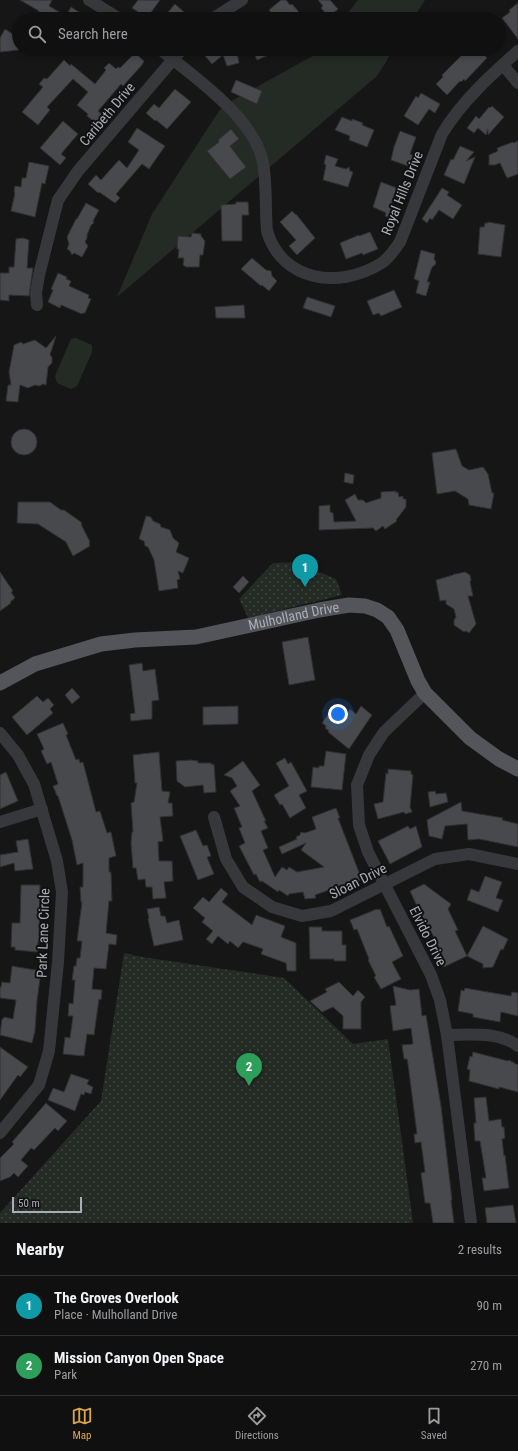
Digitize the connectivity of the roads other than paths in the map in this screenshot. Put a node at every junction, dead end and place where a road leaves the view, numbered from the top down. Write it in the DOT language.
graph roads {
  1 [pos="89,0"];
  2 [pos="242,0"];
  3 [pos="109,12"];
  4 [pos="223,12"];
  5 [pos="518,51"];
  6 [pos="168,56"];
  7 [pos="176,56"];
  8 [pos="173,60"];
  9 [pos="503,65"];
  10 [pos="518,83"];
  11 [pos="37,305"];
  12 [pos="0,683"];
  13 [pos="425,692"];
  14 [pos="0,733"];
  15 [pos="518,768"];
  16 [pos="42,809"];
  17 [pos="214,817"];
  18 [pos="0,822"];
  19 [pos="518,864"];
  20 [pos="384,884"];
  21 [pos="447,1035"];
  22 [pos="518,1046"];
  23 [pos="0,1133"];
  24 [pos="471,1223"];
  1 -- 3 [label="street"];
  2 -- 4 [label="street"];
  5 -- 9 [label="street, Royal Hills Drive"];
  6 -- 8 [label="street, Royal Hills Drive"];
  7 -- 8 [label="street, Caribeth Drive"];
  8 -- 9 [label="street, Royal Hills Drive"];
  8 -- 11 [label="street, Caribeth Drive"];
  9 -- 10 [label="street"];
  12 -- 13 [label="main road, Mulholland Drive"];
  13 -- 15 [label="main road, Mulholland Drive"];
  13 -- 20 [label="street, Elvido Drive"];
  14 -- 16 [label="street, Park Lane Circle"];
  16 -- 18 [label="street"];
  16 -- 23 [label="street, Park Lane Circle"];
  17 -- 20 [label="street, Sloan Drive"];
  19 -- 20 [label="street, Sloan Drive"];
  20 -- 21 [label="street, Elvido Drive"];
  21 -- 22 [label="street"];
  21 -- 24 [label="street, Elvido Drive"];
}
